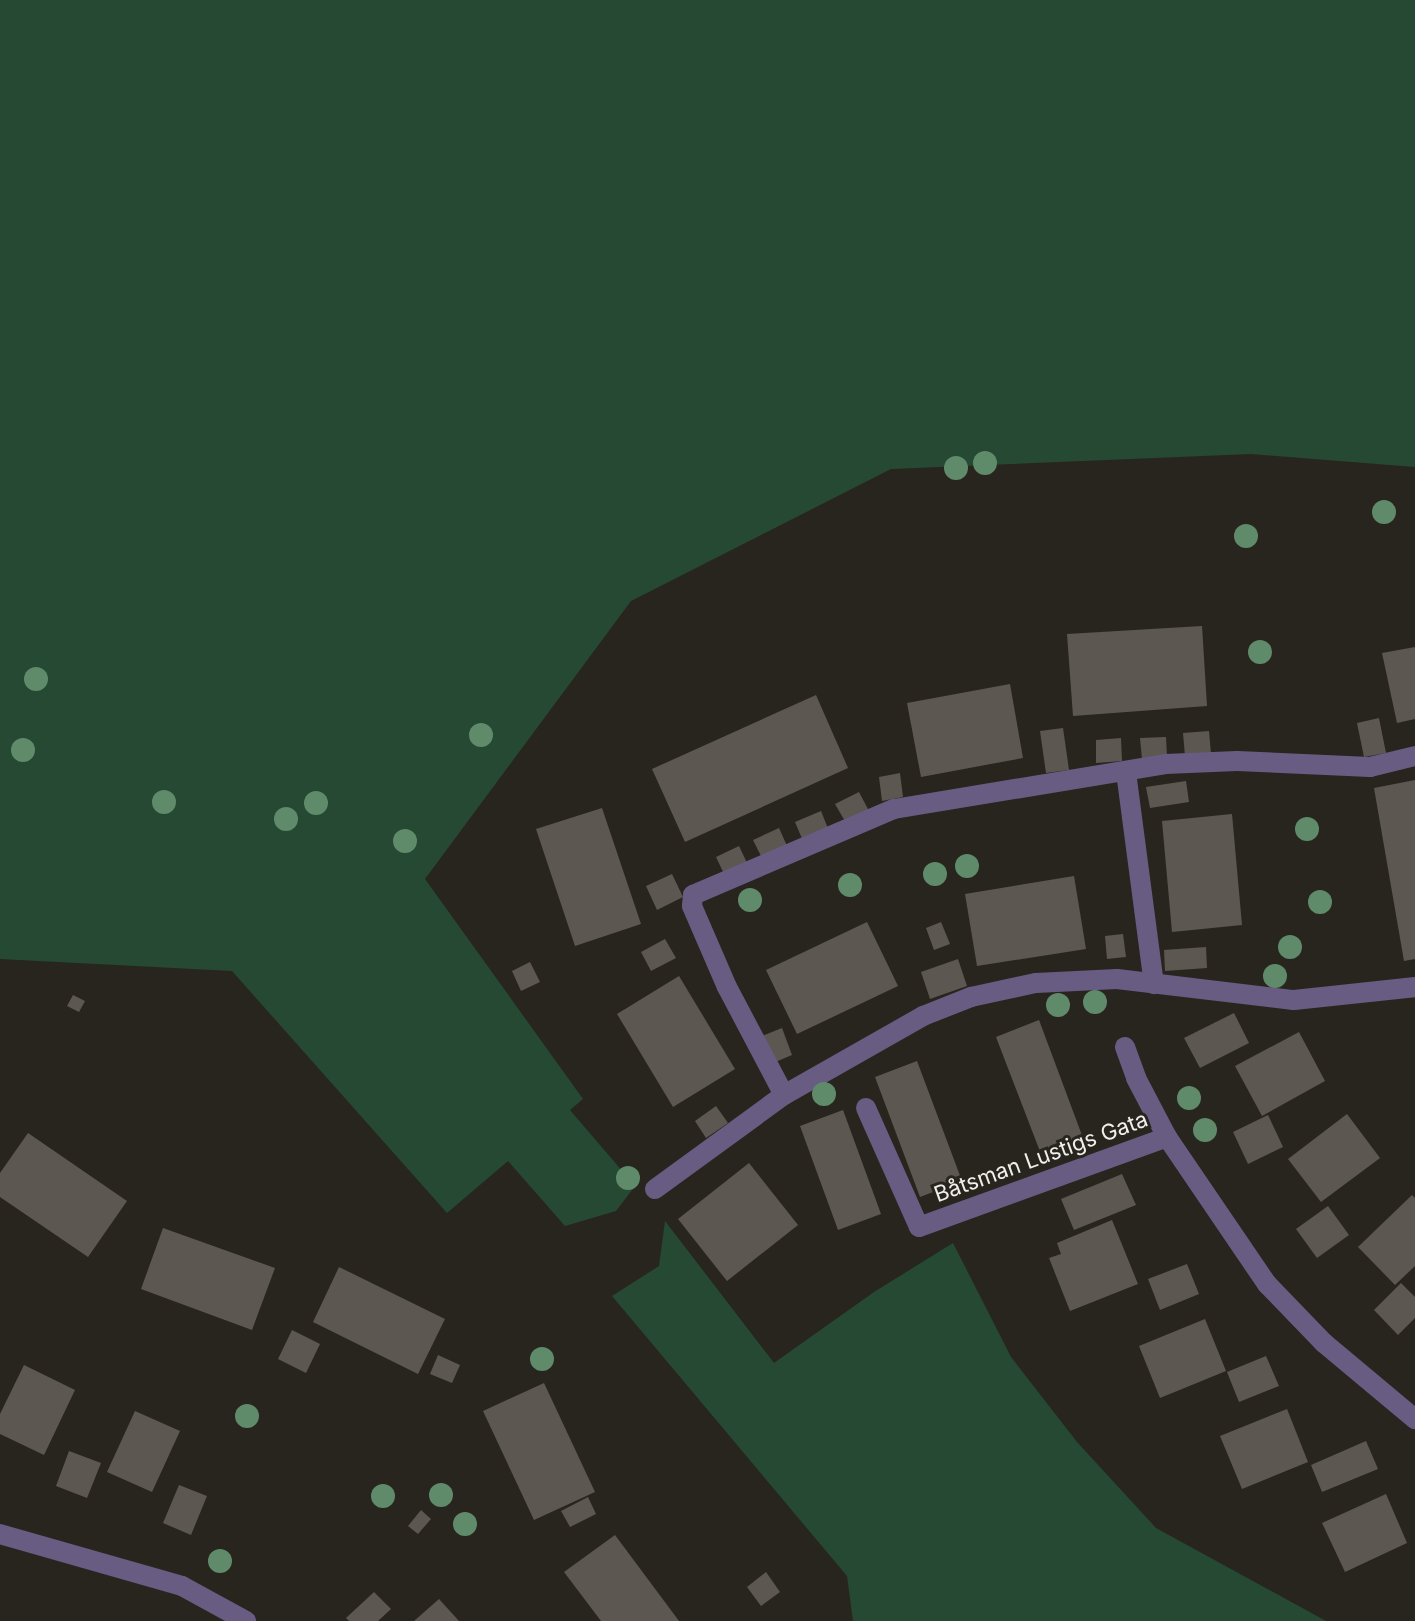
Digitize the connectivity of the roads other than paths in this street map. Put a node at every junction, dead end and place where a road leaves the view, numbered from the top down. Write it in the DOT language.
graph roads {
  1 [pos="1415,756"];
  2 [pos="1126,772"];
  3 [pos="1154,984"];
  4 [pos="1415,987"];
  5 [pos="1125,1047"];
  6 [pos="784,1095"];
  7 [pos="866,1108"];
  8 [pos="1167,1137"];
  9 [pos="655,1189"];
  10 [pos="1415,1419"];
  11 [pos="0,1534"];
  12 [pos="246,1621"];
  1 -- 2 [label="street"];
  2 -- 3 [label="street"];
  2 -- 6 [label="street"];
  3 -- 4 [label="street"];
  3 -- 6 [label="street"];
  5 -- 8 [label="street, Båtsman Lustigs Gata"];
  6 -- 9 [label="street"];
  7 -- 8 [label="street, Båtsman Lustigs Gata"];
  8 -- 10 [label="street, Båtsman Lustigs Gata"];
  11 -- 12 [label="street"];
}
